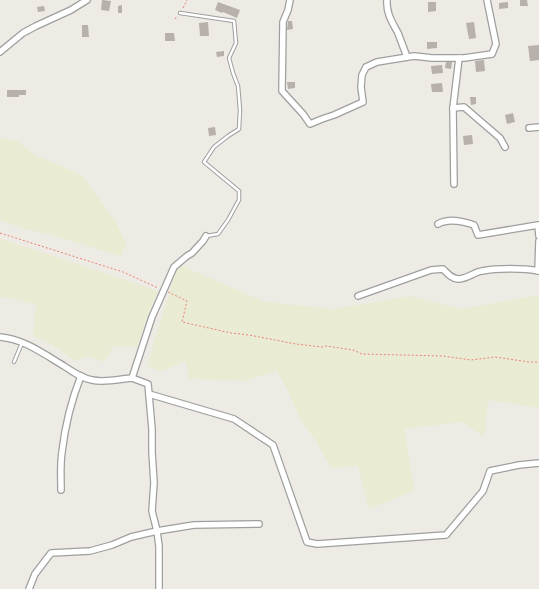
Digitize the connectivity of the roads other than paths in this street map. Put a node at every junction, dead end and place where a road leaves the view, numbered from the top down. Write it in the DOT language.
graph roads {
  1 [pos="87,0"];
  2 [pos="290,0"];
  3 [pos="387,0"];
  4 [pos="487,0"];
  5 [pos="180,12"];
  6 [pos="0,52"];
  7 [pos="407,58"];
  8 [pos="459,58"];
  9 [pos="452,108"];
  10 [pos="539,127"];
  11 [pos="529,128"];
  12 [pos="505,147"];
  13 [pos="454,184"];
  14 [pos="438,224"];
  15 [pos="206,236"];
  16 [pos="539,236"];
  17 [pos="539,241"];
  18 [pos="538,271"];
  19 [pos="358,296"];
  20 [pos="0,337"];
  21 [pos="22,343"];
  22 [pos="14,362"];
  23 [pos="80,376"];
  24 [pos="132,378"];
  25 [pos="149,394"];
  26 [pos="539,463"];
  27 [pos="61,490"];
  28 [pos="259,524"];
  29 [pos="157,531"];
  30 [pos="29,589"];
  31 [pos="159,589"];
  1 -- 6 [label="street"];
  2 -- 7 [label="street"];
  3 -- 7 [label="street"];
  4 -- 8 [label="street"];
  5 -- 15 [label="lane"];
  7 -- 8 [label="street"];
  8 -- 9 [label="street"];
  9 -- 12 [label="street"];
  9 -- 13 [label="street"];
  10 -- 11 [label="street"];
  14 -- 16 [label="street"];
  15 -- 24 [label="street"];
  17 -- 18 [label="street"];
  18 -- 19 [label="street"];
  20 -- 21 [label="street"];
  21 -- 22 [label="lane"];
  21 -- 23 [label="street"];
  23 -- 24 [label="street"];
  23 -- 27 [label="street"];
  24 -- 25 [label="street"];
  25 -- 26 [label="street"];
  25 -- 29 [label="street"];
  28 -- 29 [label="street"];
  29 -- 30 [label="street"];
  29 -- 31 [label="street"];
}
